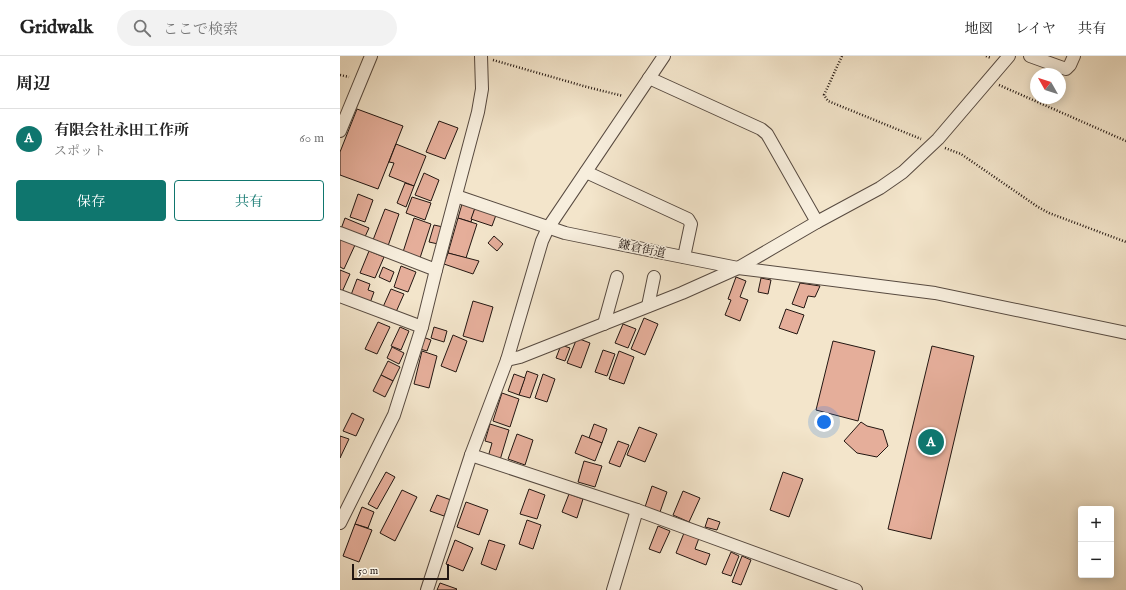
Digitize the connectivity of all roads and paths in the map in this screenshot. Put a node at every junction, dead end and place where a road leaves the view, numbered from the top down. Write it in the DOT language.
graph roads {
  1 [pos="371,56"];
  2 [pos="481,56"];
  3 [pos="664,56"];
  4 [pos="842,56"];
  5 [pos="1009,56"];
  6 [pos="1030,56"];
  7 [pos="1074,56"];
  8 [pos="649,78"];
  9 [pos="988,80"];
  10 [pos="635,99"];
  11 [pos="340,131"];
  12 [pos="1126,141"];
  13 [pos="933,144"];
  14 [pos="586,172"];
  15 [pos="456,196"];
  16 [pos="817,222"];
  17 [pos="548,228"];
  18 [pos="340,233"];
  19 [pos="1126,242"];
  20 [pos="684,257"];
  21 [pos="738,268"];
  22 [pos="436,270"];
  23 [pos="617,277"];
  24 [pos="654,278"];
  25 [pos="340,296"];
  26 [pos="648,306"];
  27 [pos="604,324"];
  28 [pos="422,327"];
  29 [pos="1126,333"];
  30 [pos="507,360"];
  31 [pos="471,455"];
  32 [pos="637,510"];
  33 [pos="340,524"];
  34 [pos="427,590"];
  35 [pos="613,590"];
  36 [pos="856,590"];
  1 -- 11 [label="street"];
  2 -- 10 [label="path"];
  2 -- 15 [label="street"];
  3 -- 8 [label="street"];
  4 -- 13 [label="path"];
  5 -- 9 [label="street"];
  6 -- 7 [label="street"];
  8 -- 10 [label="street"];
  8 -- 16 [label="street"];
  9 -- 12 [label="path"];
  9 -- 13 [label="street"];
  10 -- 14 [label="street"];
  13 -- 16 [label="street"];
  13 -- 19 [label="path"];
  14 -- 17 [label="street"];
  14 -- 20 [label="street"];
  15 -- 17 [label="street, 鎌倉街道"];
  15 -- 22 [label="street"];
  16 -- 21 [label="street"];
  17 -- 20 [label="street, 鎌倉街道"];
  17 -- 30 [label="street"];
  18 -- 22 [label="street"];
  20 -- 21 [label="street, 鎌倉街道"];
  21 -- 26 [label="street"];
  21 -- 29 [label="street, 鎌倉街道"];
  22 -- 28 [label="street"];
  23 -- 27 [label="street"];
  24 -- 26 [label="street"];
  25 -- 28 [label="street"];
  26 -- 27 [label="street"];
  27 -- 30 [label="street"];
  28 -- 33 [label="street"];
  30 -- 31 [label="street"];
  31 -- 32 [label="street"];
  31 -- 34 [label="street"];
  32 -- 35 [label="street"];
  32 -- 36 [label="street"];
}
